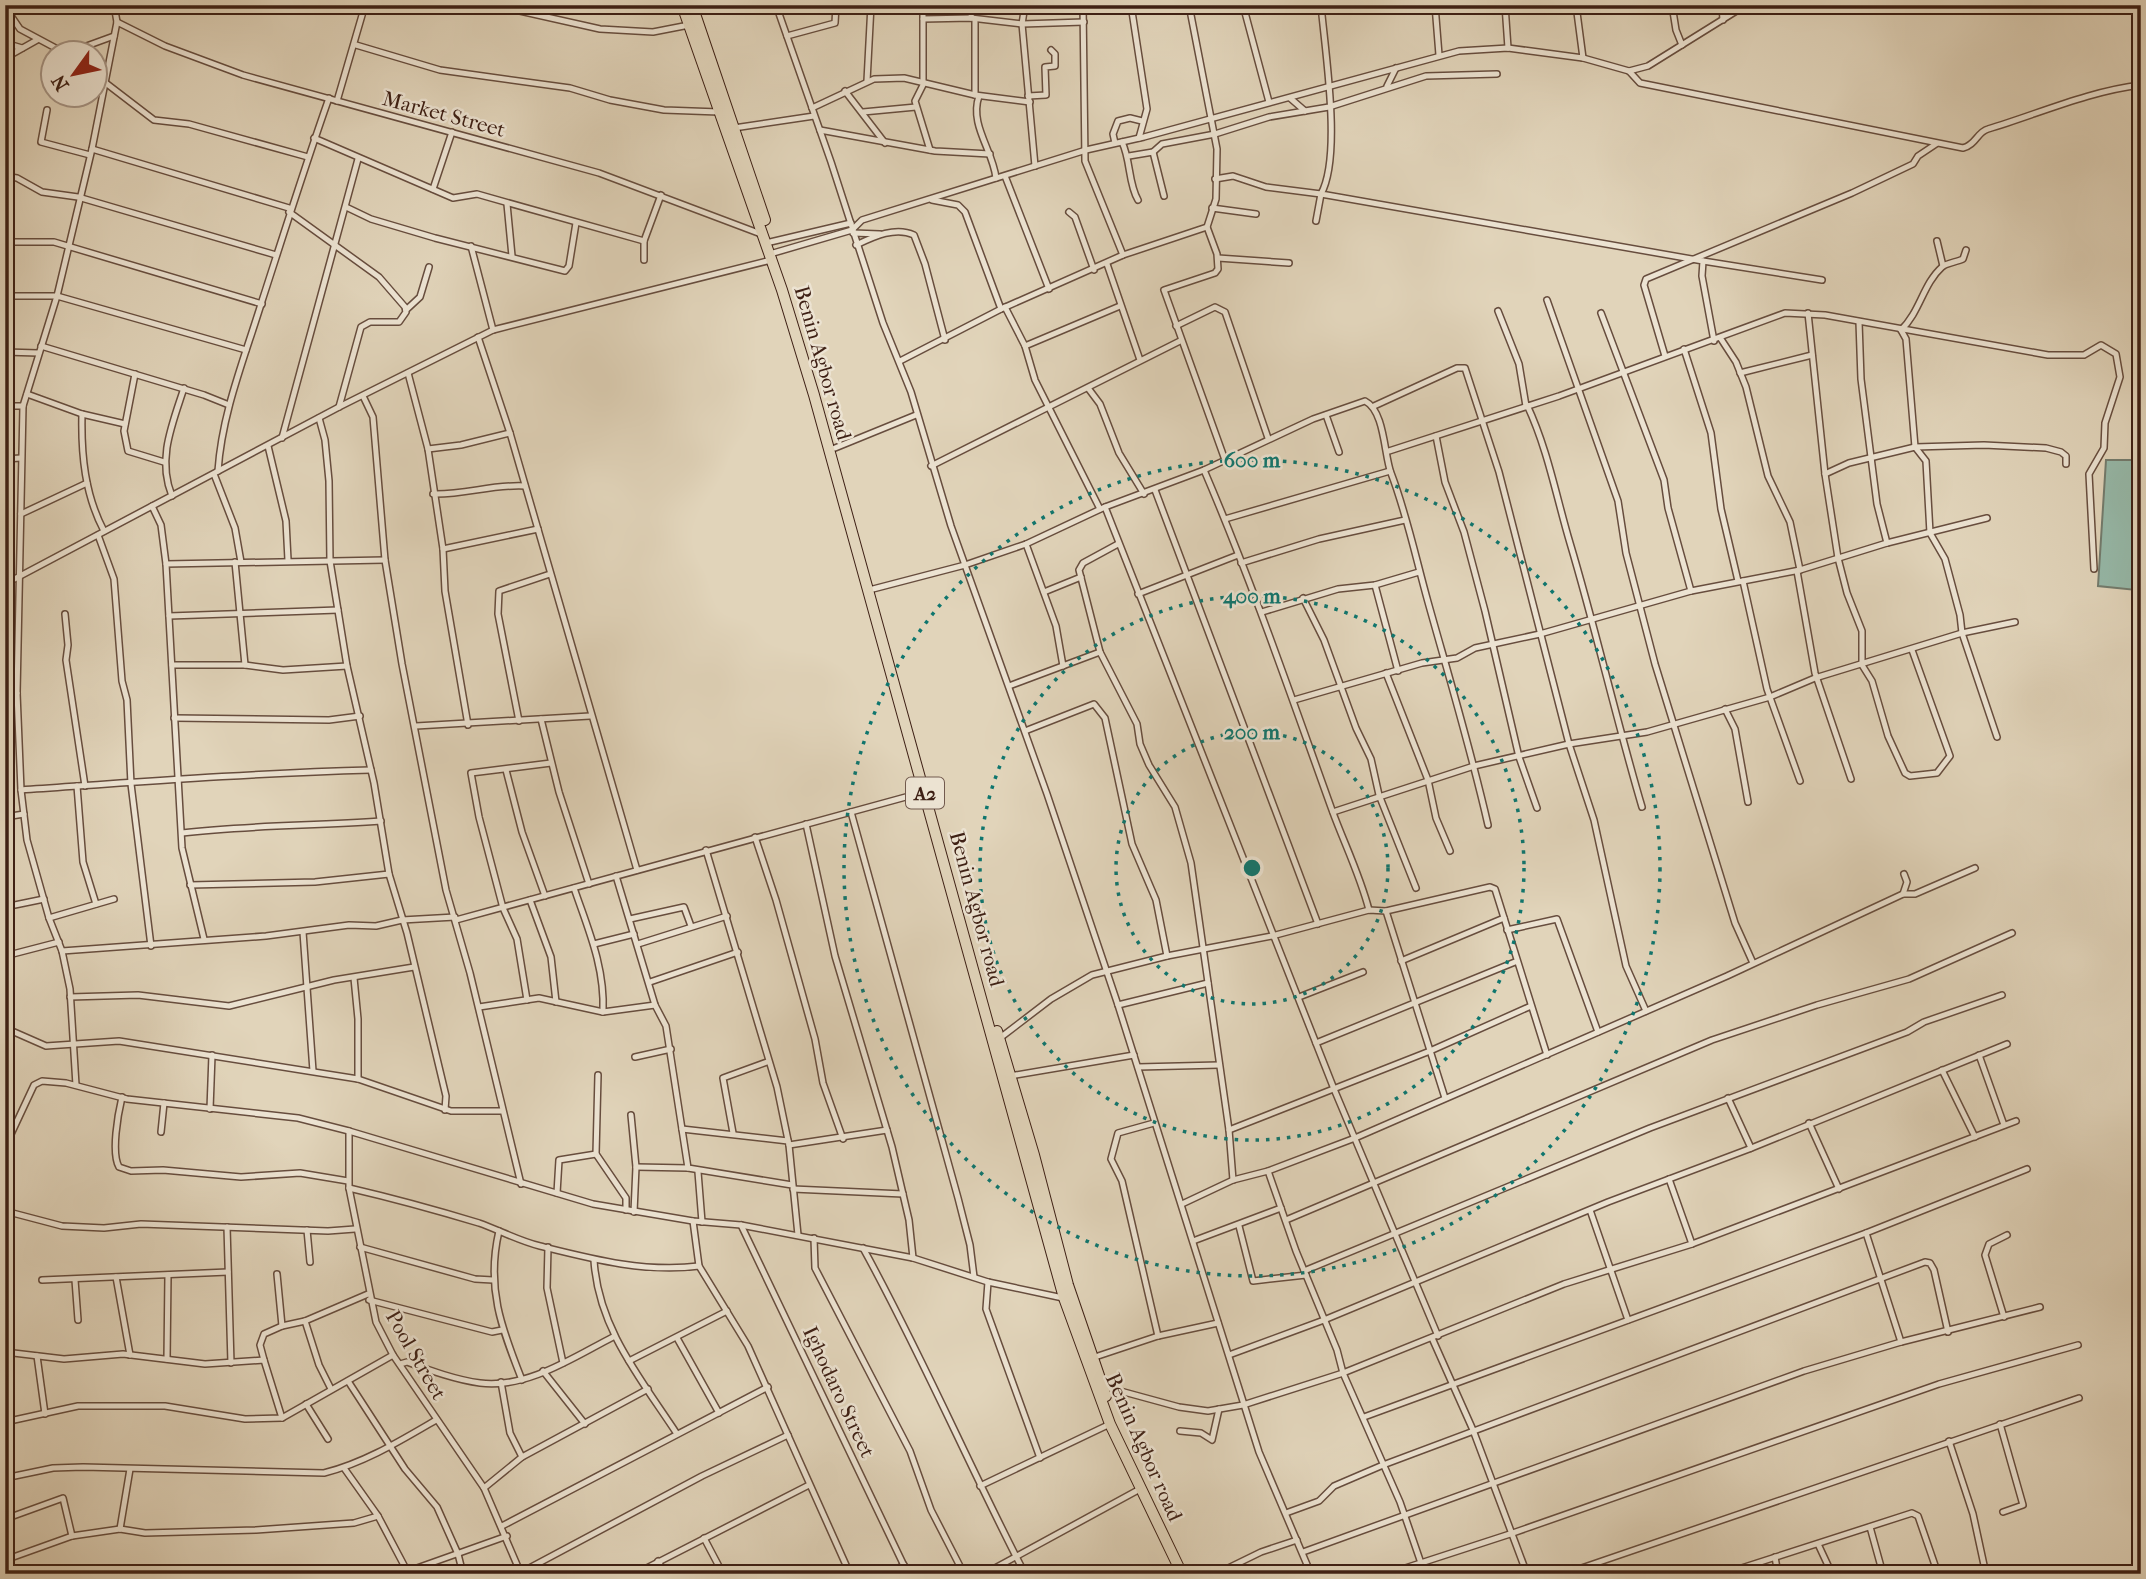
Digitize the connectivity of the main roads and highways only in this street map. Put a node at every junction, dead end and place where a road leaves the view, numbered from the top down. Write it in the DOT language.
graph roads {
  1 [pos="682,5"];
  2 [pos="692,5"];
  3 [pos="767,240"];
  4 [pos="773,256"];
  5 [pos="1030,1156"];
  6 [pos="1182,1574"];
  7 [pos="1189,1574"];
  1 -- 3 [label="highway, Benin Agbor road / A2"];
  2 -- 3 [label="highway, Benin Agbor road / A2"];
  3 -- 4 [label="highway, Benin Agbor road / A2"];
  4 -- 5 [label="highway, Benin Agbor road / A2"];
  4 -- 5 [label="highway, Benin Agbor road / A2"];
  5 -- 6 [label="highway, Benin Agbor road / A2"];
  5 -- 7 [label="highway, Benin Agbor road / A2"];
}
